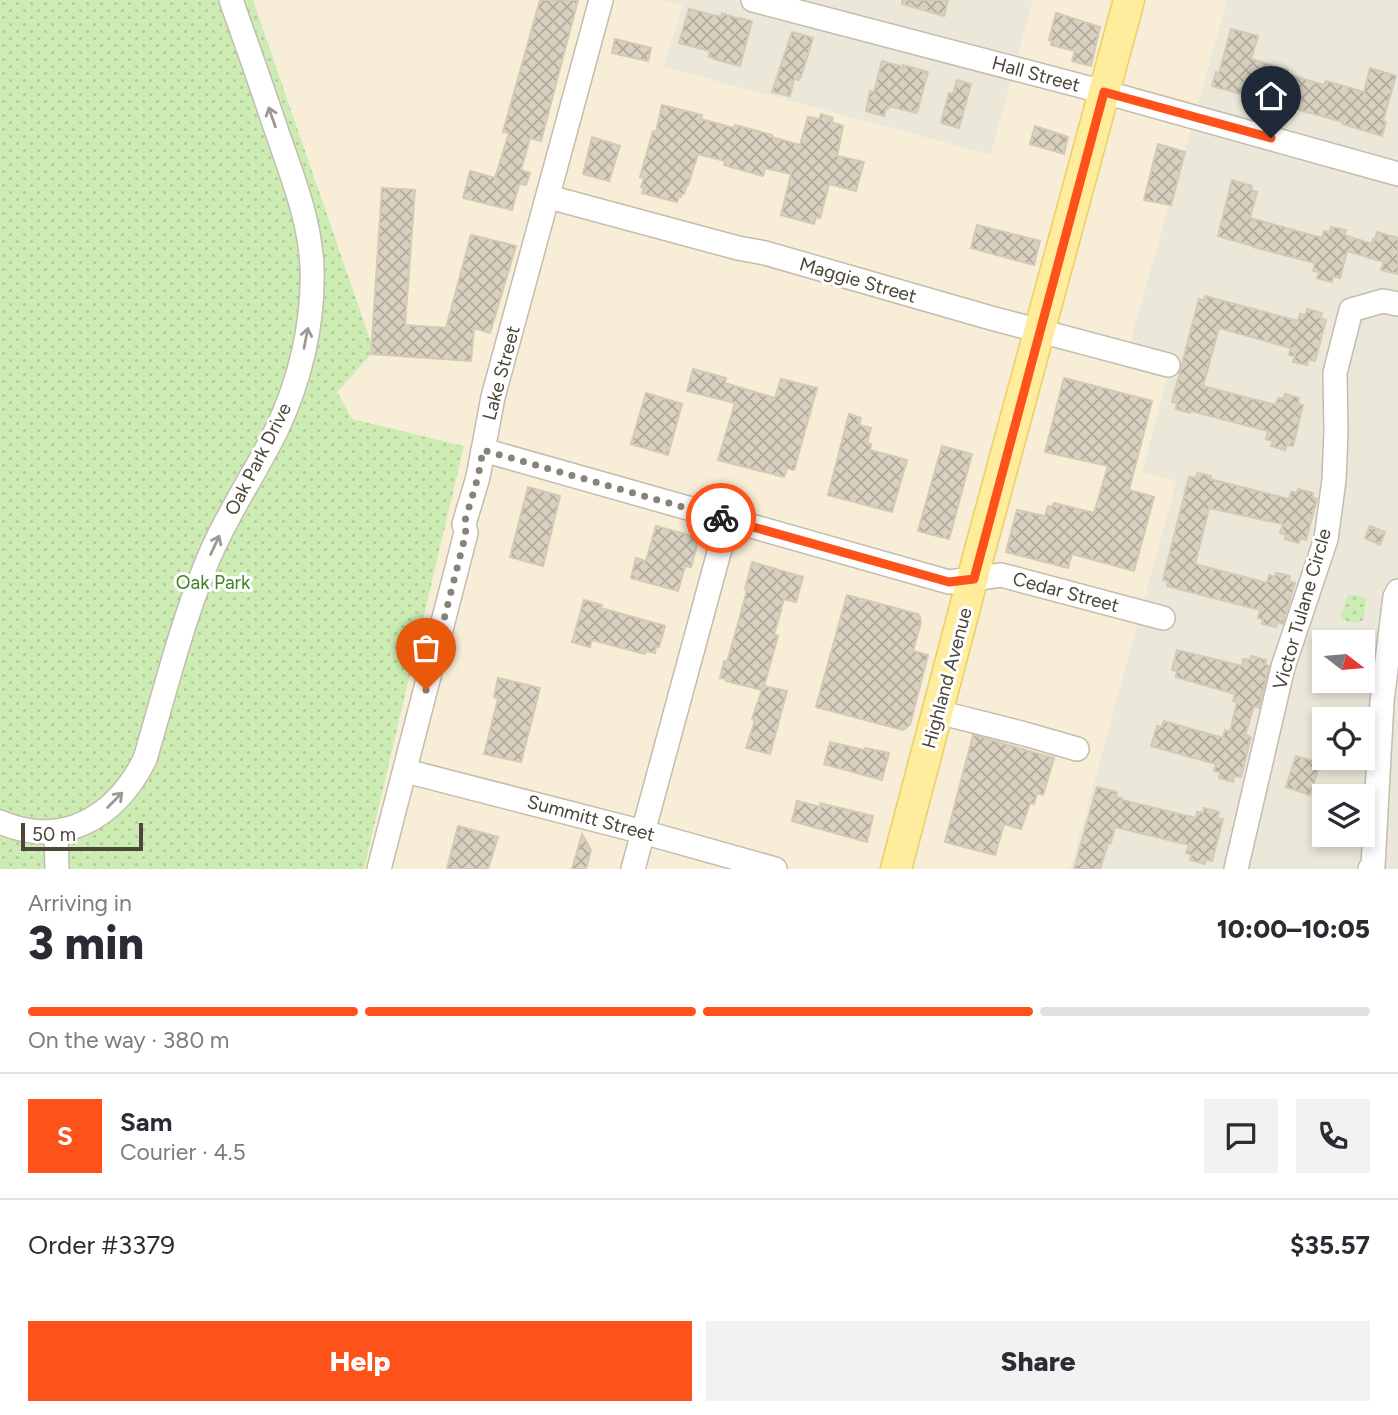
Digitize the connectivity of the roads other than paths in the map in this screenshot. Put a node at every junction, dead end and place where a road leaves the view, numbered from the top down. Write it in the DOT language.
graph roads {
  1 [pos="230,0"];
  2 [pos="601,0"];
  3 [pos="753,0"];
  4 [pos="1129,0"];
  5 [pos="1104,92"];
  6 [pos="1398,174"];
  7 [pos="549,197"];
  8 [pos="1398,304"];
  9 [pos="1040,330"];
  10 [pos="1168,365"];
  11 [pos="483,450"];
  12 [pos="726,519"];
  13 [pos="974,579"];
  14 [pos="1398,591"];
  15 [pos="1163,618"];
  16 [pos="938,712"];
  17 [pos="1077,749"];
  18 [pos="406,771"];
  19 [pos="0,822"];
  20 [pos="56,832"];
  21 [pos="643,832"];
  22 [pos="57,869"];
  23 [pos="379,869"];
  24 [pos="634,869"];
  25 [pos="775,869"];
  26 [pos="896,869"];
  27 [pos="1236,869"];
  28 [pos="1370,869"];
  20 -- 1 [label="street, Oak Park Drive, one-way"];
  2 -- 7 [label="street, Lake Street"];
  3 -- 5 [label="street, Hall Street"];
  4 -- 5 [label="main road, Highland Avenue"];
  5 -- 6 [label="street, Hall Street"];
  5 -- 9 [label="main road, Highland Avenue"];
  7 -- 9 [label="street, Maggie Street"];
  7 -- 11 [label="street, Lake Street"];
  8 -- 27 [label="street, Victor Tulane Circle"];
  9 -- 10 [label="street, Maggie Street"];
  9 -- 13 [label="main road, Highland Avenue"];
  11 -- 12 [label="street, Cedar Street"];
  11 -- 18 [label="street, Lake Street"];
  12 -- 13 [label="street, Cedar Street"];
  12 -- 21 [label="street"];
  13 -- 15 [label="street, Cedar Street"];
  13 -- 16 [label="main road, Highland Avenue"];
  14 -- 28 [label="street"];
  16 -- 17 [label="street"];
  16 -- 26 [label="main road, Highland Avenue"];
  18 -- 21 [label="street, Summitt Street"];
  18 -- 23 [label="street, Lake Street"];
  19 -- 20 [label="street, Oak Park Drive"];
  20 -- 22 [label="street"];
  21 -- 24 [label="street"];
  21 -- 25 [label="street, Summitt Street"];
}
